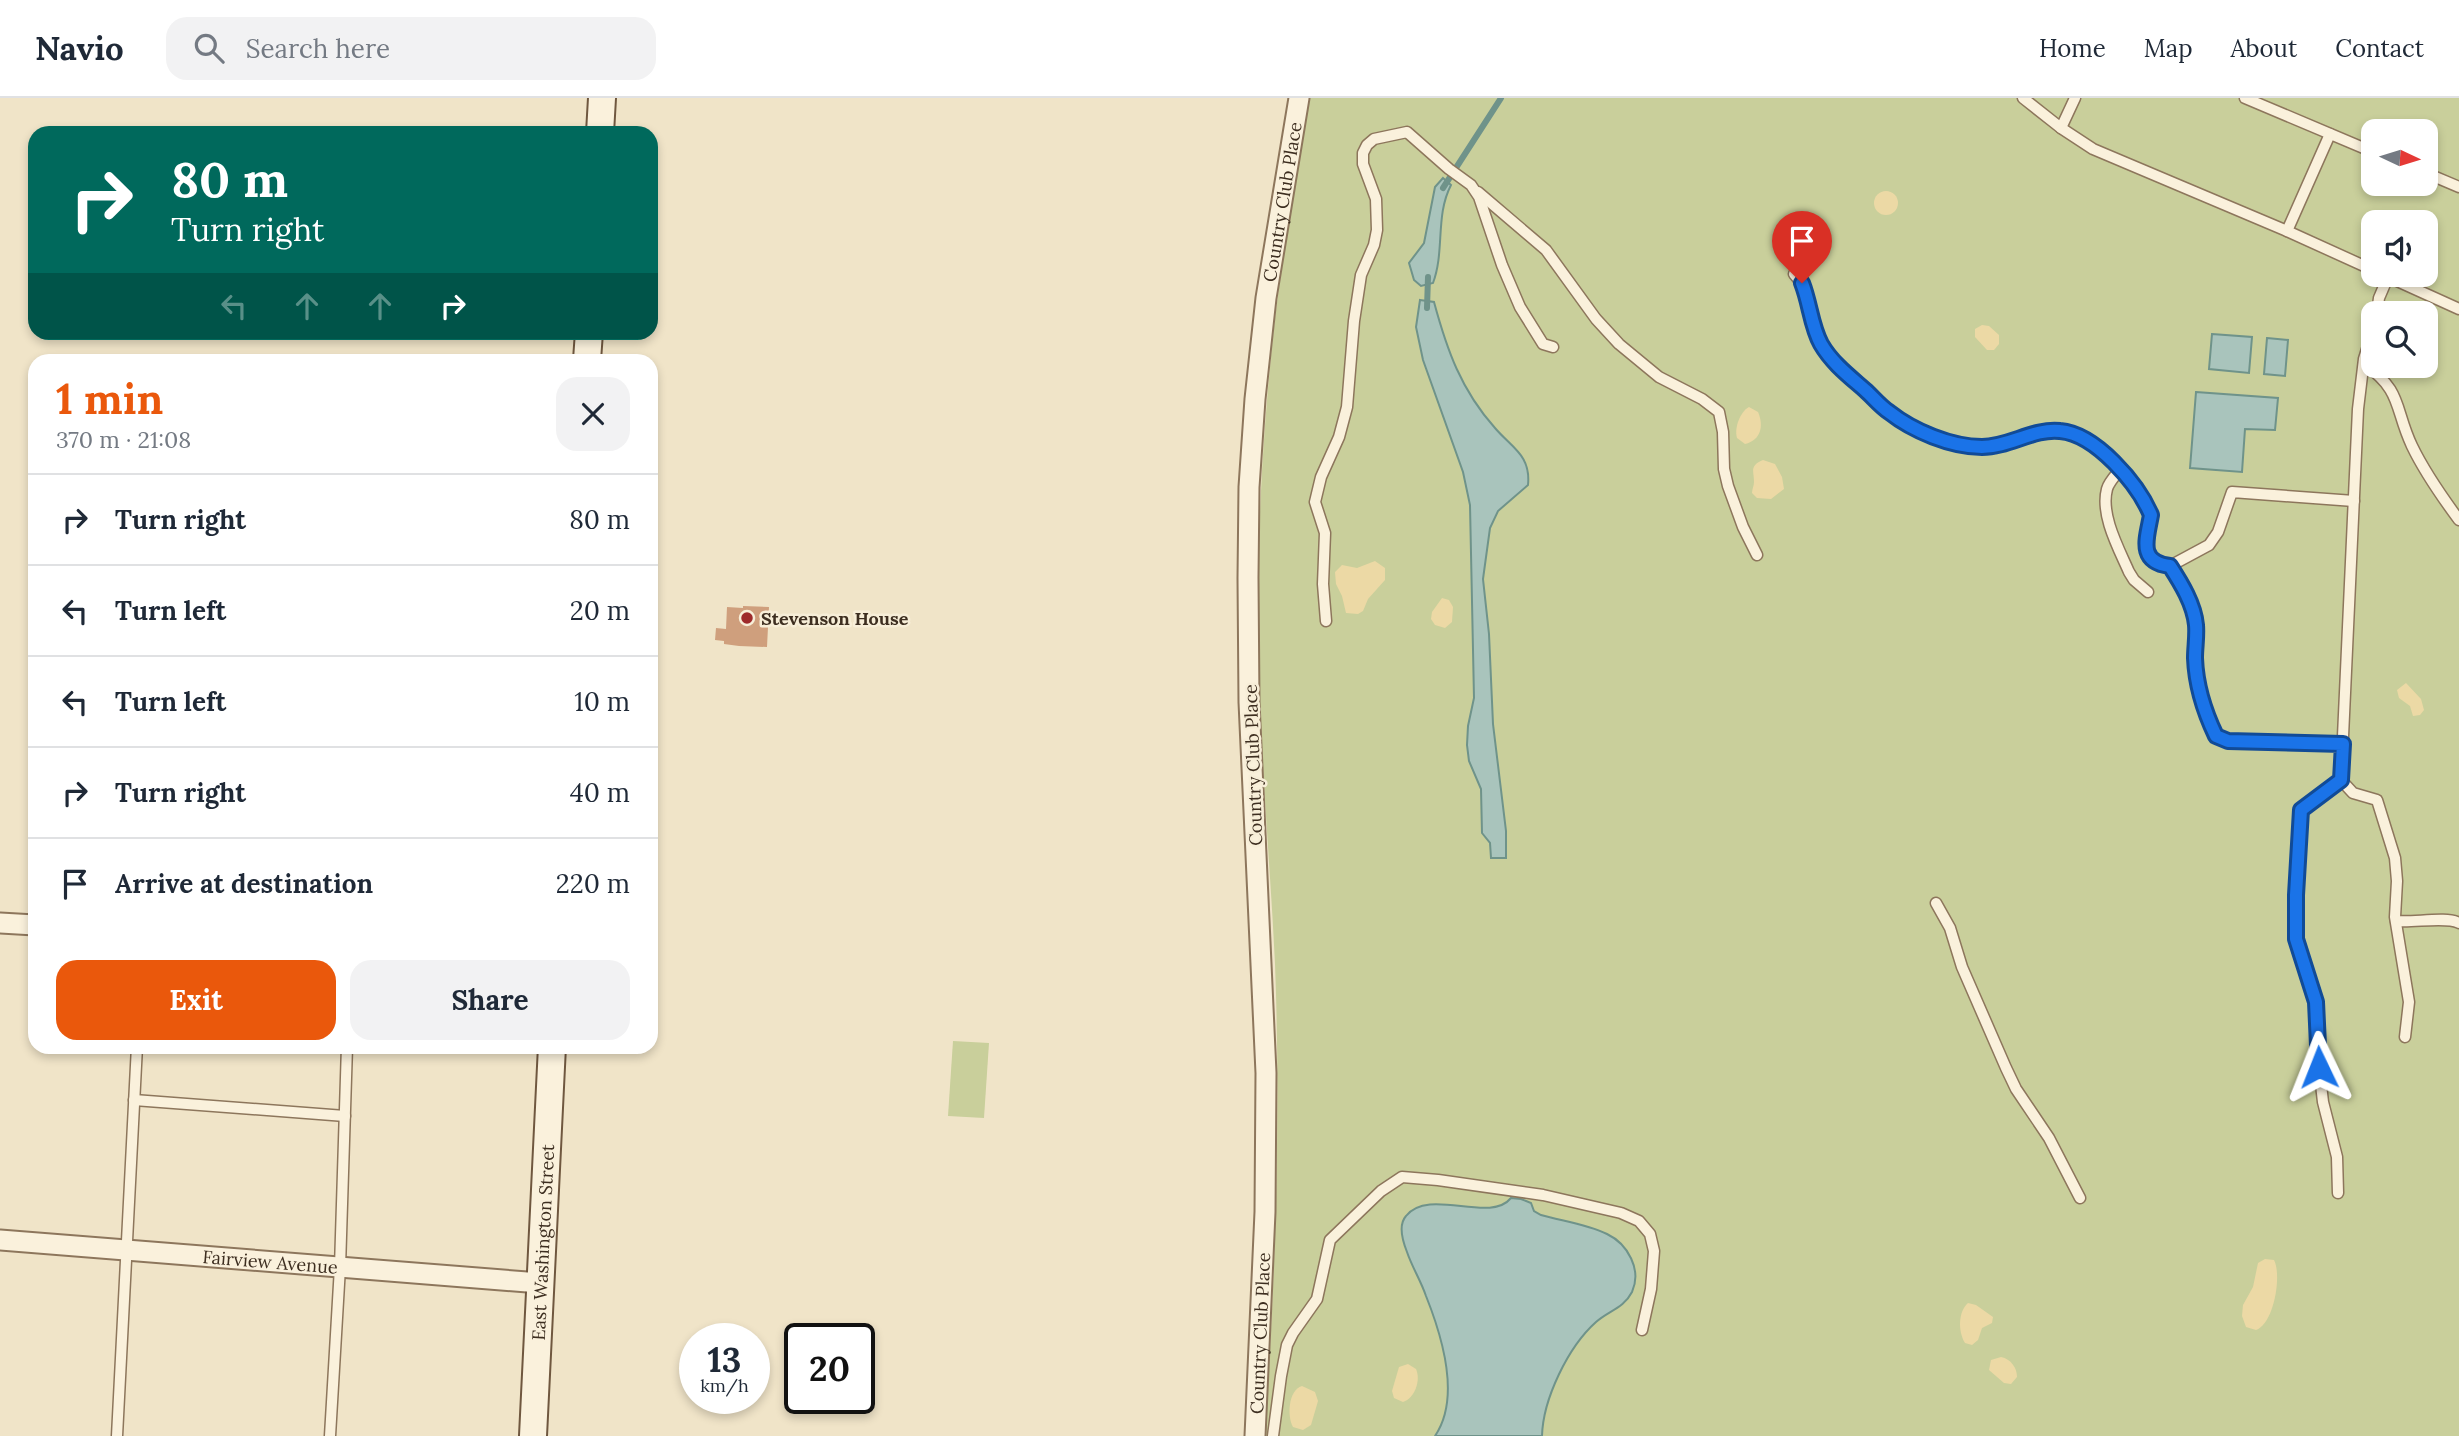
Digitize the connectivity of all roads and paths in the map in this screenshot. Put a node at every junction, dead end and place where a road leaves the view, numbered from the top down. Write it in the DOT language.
graph roads {
  1 [pos="602,98"];
  2 [pos="1299,98"];
  3 [pos="2023,98"];
  4 [pos="2075,98"];
  5 [pos="2245,98"];
  6 [pos="600,126"];
  7 [pos="2060,128"];
  8 [pos="2330,134"];
  9 [pos="2361,147"];
  10 [pos="2438,178"];
  11 [pos="1472,187"];
  12 [pos="2459,187"];
  13 [pos="2287,231"];
  14 [pos="2361,265"];
  15 [pos="1794,274"];
  16 [pos="2410,287"];
  17 [pos="2459,309"];
  18 [pos="1553,347"];
  19 [pos="2362,378"];
  20 [pos="2381,378"];
  21 [pos="2120,470"];
  22 [pos="2354,501"];
  23 [pos="2459,520"];
  24 [pos="1757,555"];
  25 [pos="2170,566"];
  26 [pos="2148,592"];
  27 [pos="1326,621"];
  28 [pos="2343,744"];
  29 [pos="2341,780"];
  30 [pos="1936,903"];
  31 [pos="2396,921"];
  32 [pos="0,923"];
  33 [pos="2459,923"];
  34 [pos="28,925"];
  35 [pos="2405,1037"];
  36 [pos="137,1054"];
  37 [pos="347,1054"];
  38 [pos="552,1054"];
  39 [pos="134,1100"];
  40 [pos="345,1116"];
  41 [pos="2338,1193"];
  42 [pos="2080,1198"];
  43 [pos="0,1240"];
  44 [pos="126,1250"];
  45 [pos="340,1267"];
  46 [pos="540,1283"];
  47 [pos="1642,1330"];
  48 [pos="117,1436"];
  49 [pos="330,1436"];
  50 [pos="533,1436"];
  51 [pos="1255,1436"];
  52 [pos="1273,1436"];
  1 -- 6 [label="main road"];
  2 -- 51 [label="street, Country Club Place"];
  3 -- 7 [label="lane"];
  4 -- 7 [label="lane"];
  5 -- 8 [label="lane"];
  7 -- 13 [label="lane"];
  8 -- 9 [label="lane"];
  8 -- 13 [label="lane"];
  10 -- 12 [label="lane"];
  11 -- 18 [label="lane"];
  11 -- 24 [label="lane"];
  11 -- 27 [label="lane"];
  13 -- 14 [label="lane"];
  15 -- 21 [label="lane"];
  16 -- 17 [label="lane"];
  19 -- 22 [label="lane"];
  20 -- 23 [label="lane"];
  21 -- 25 [label="lane"];
  21 -- 26 [label="lane"];
  22 -- 25 [label="lane"];
  22 -- 28 [label="lane"];
  25 -- 28 [label="lane"];
  28 -- 29 [label="lane"];
  29 -- 31 [label="lane"];
  29 -- 41 [label="lane"];
  30 -- 42 [label="lane"];
  31 -- 33 [label="lane"];
  31 -- 35 [label="lane"];
  32 -- 34 [label="street"];
  36 -- 39 [label="lane"];
  37 -- 40 [label="lane"];
  38 -- 46 [label="main road, East Washington Street"];
  39 -- 40 [label="lane"];
  39 -- 44 [label="lane"];
  40 -- 45 [label="lane"];
  43 -- 44 [label="street, Fairview Avenue"];
  44 -- 45 [label="street, Fairview Avenue"];
  44 -- 48 [label="lane"];
  45 -- 46 [label="street, Fairview Avenue"];
  45 -- 49 [label="lane"];
  46 -- 50 [label="main road, East Washington Street"];
  47 -- 52 [label="lane"];
}
